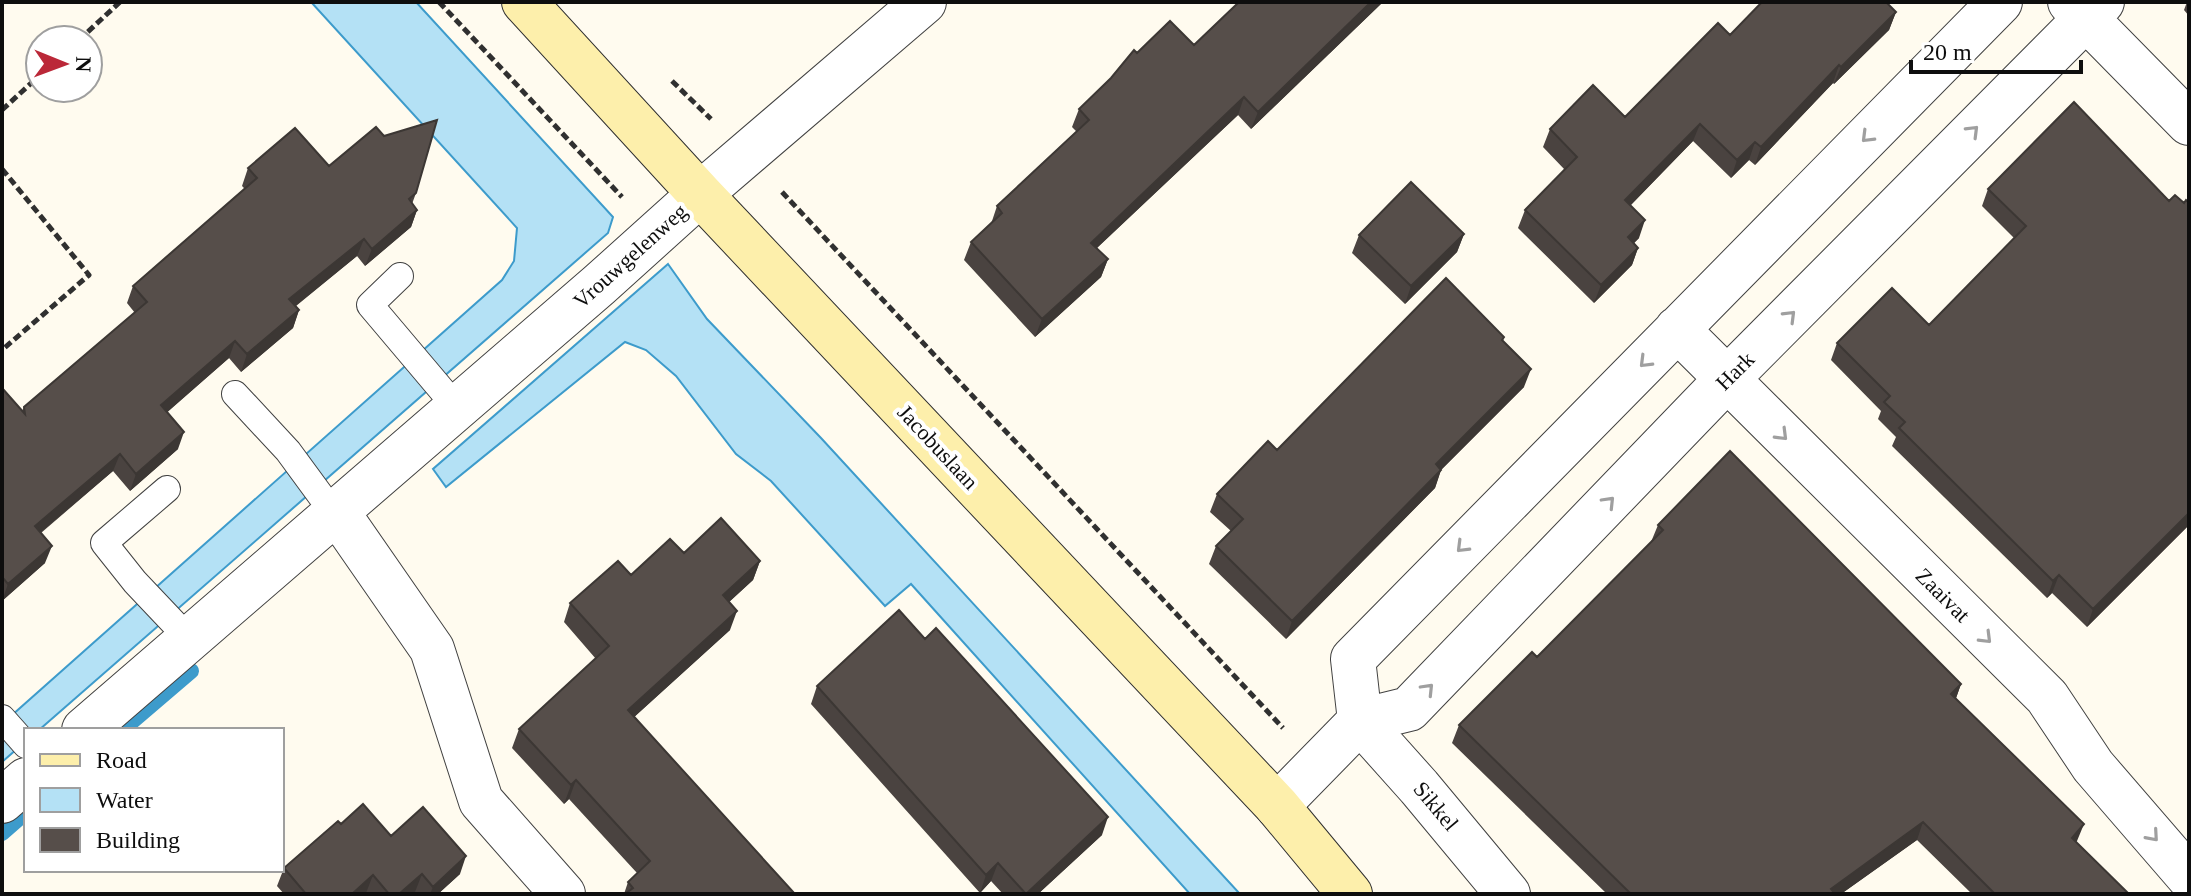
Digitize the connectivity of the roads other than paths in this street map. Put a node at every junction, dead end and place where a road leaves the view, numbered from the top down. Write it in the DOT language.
graph roads {
  1 [pos="524,2"];
  2 [pos="924,2"];
  3 [pos="2000,2"];
  4 [pos="2086,8"];
  5 [pos="2189,123"];
  6 [pos="700,194"];
  7 [pos="400,276"];
  8 [pos="1677,329"];
  9 [pos="1726,380"];
  10 [pos="235,394"];
  11 [pos="450,401"];
  12 [pos="167,489"];
  13 [pos="329,504"];
  14 [pos="181,631"];
  15 [pos="2,718"];
  16 [pos="1360,721"];
  17 [pos="86,728"];
  18 [pos="24,743"];
  19 [pos="24,782"];
  20 [pos="2,801"];
  21 [pos="1277,806"];
  22 [pos="2189,877"];
  23 [pos="563,894"];
  24 [pos="1350,894"];
  25 [pos="1508,894"];
  1 -- 6 [label="main road, Jacobuslaan"];
  2 -- 6 [label="street, Vrouwgelenweg"];
  3 -- 8 [label="street, one-way"];
  4 -- 5 [label="street"];
  9 -- 4 [label="street, Hark, one-way"];
  6 -- 11 [label="street, Vrouwgelenweg"];
  6 -- 21 [label="main road, Jacobuslaan"];
  7 -- 11 [label="lane"];
  8 -- 9 [label="street, Zaaivat"];
  8 -- 16 [label="street, one-way"];
  16 -- 9 [label="street, Hark, one-way"];
  9 -- 22 [label="street, Zaaivat, one-way"];
  10 -- 13 [label="lane"];
  11 -- 13 [label="street, Vrouwgelenweg"];
  12 -- 14 [label="lane"];
  13 -- 14 [label="street, Vrouwgelenweg"];
  13 -- 23 [label="street"];
  14 -- 17 [label="street, Vrouwgelenweg"];
  15 -- 18 [label="lane"];
  16 -- 21 [label="street"];
  16 -- 25 [label="street, Sikkel"];
  19 -- 20 [label="street"];
  21 -- 24 [label="main road, Jacobuslaan"];
}
